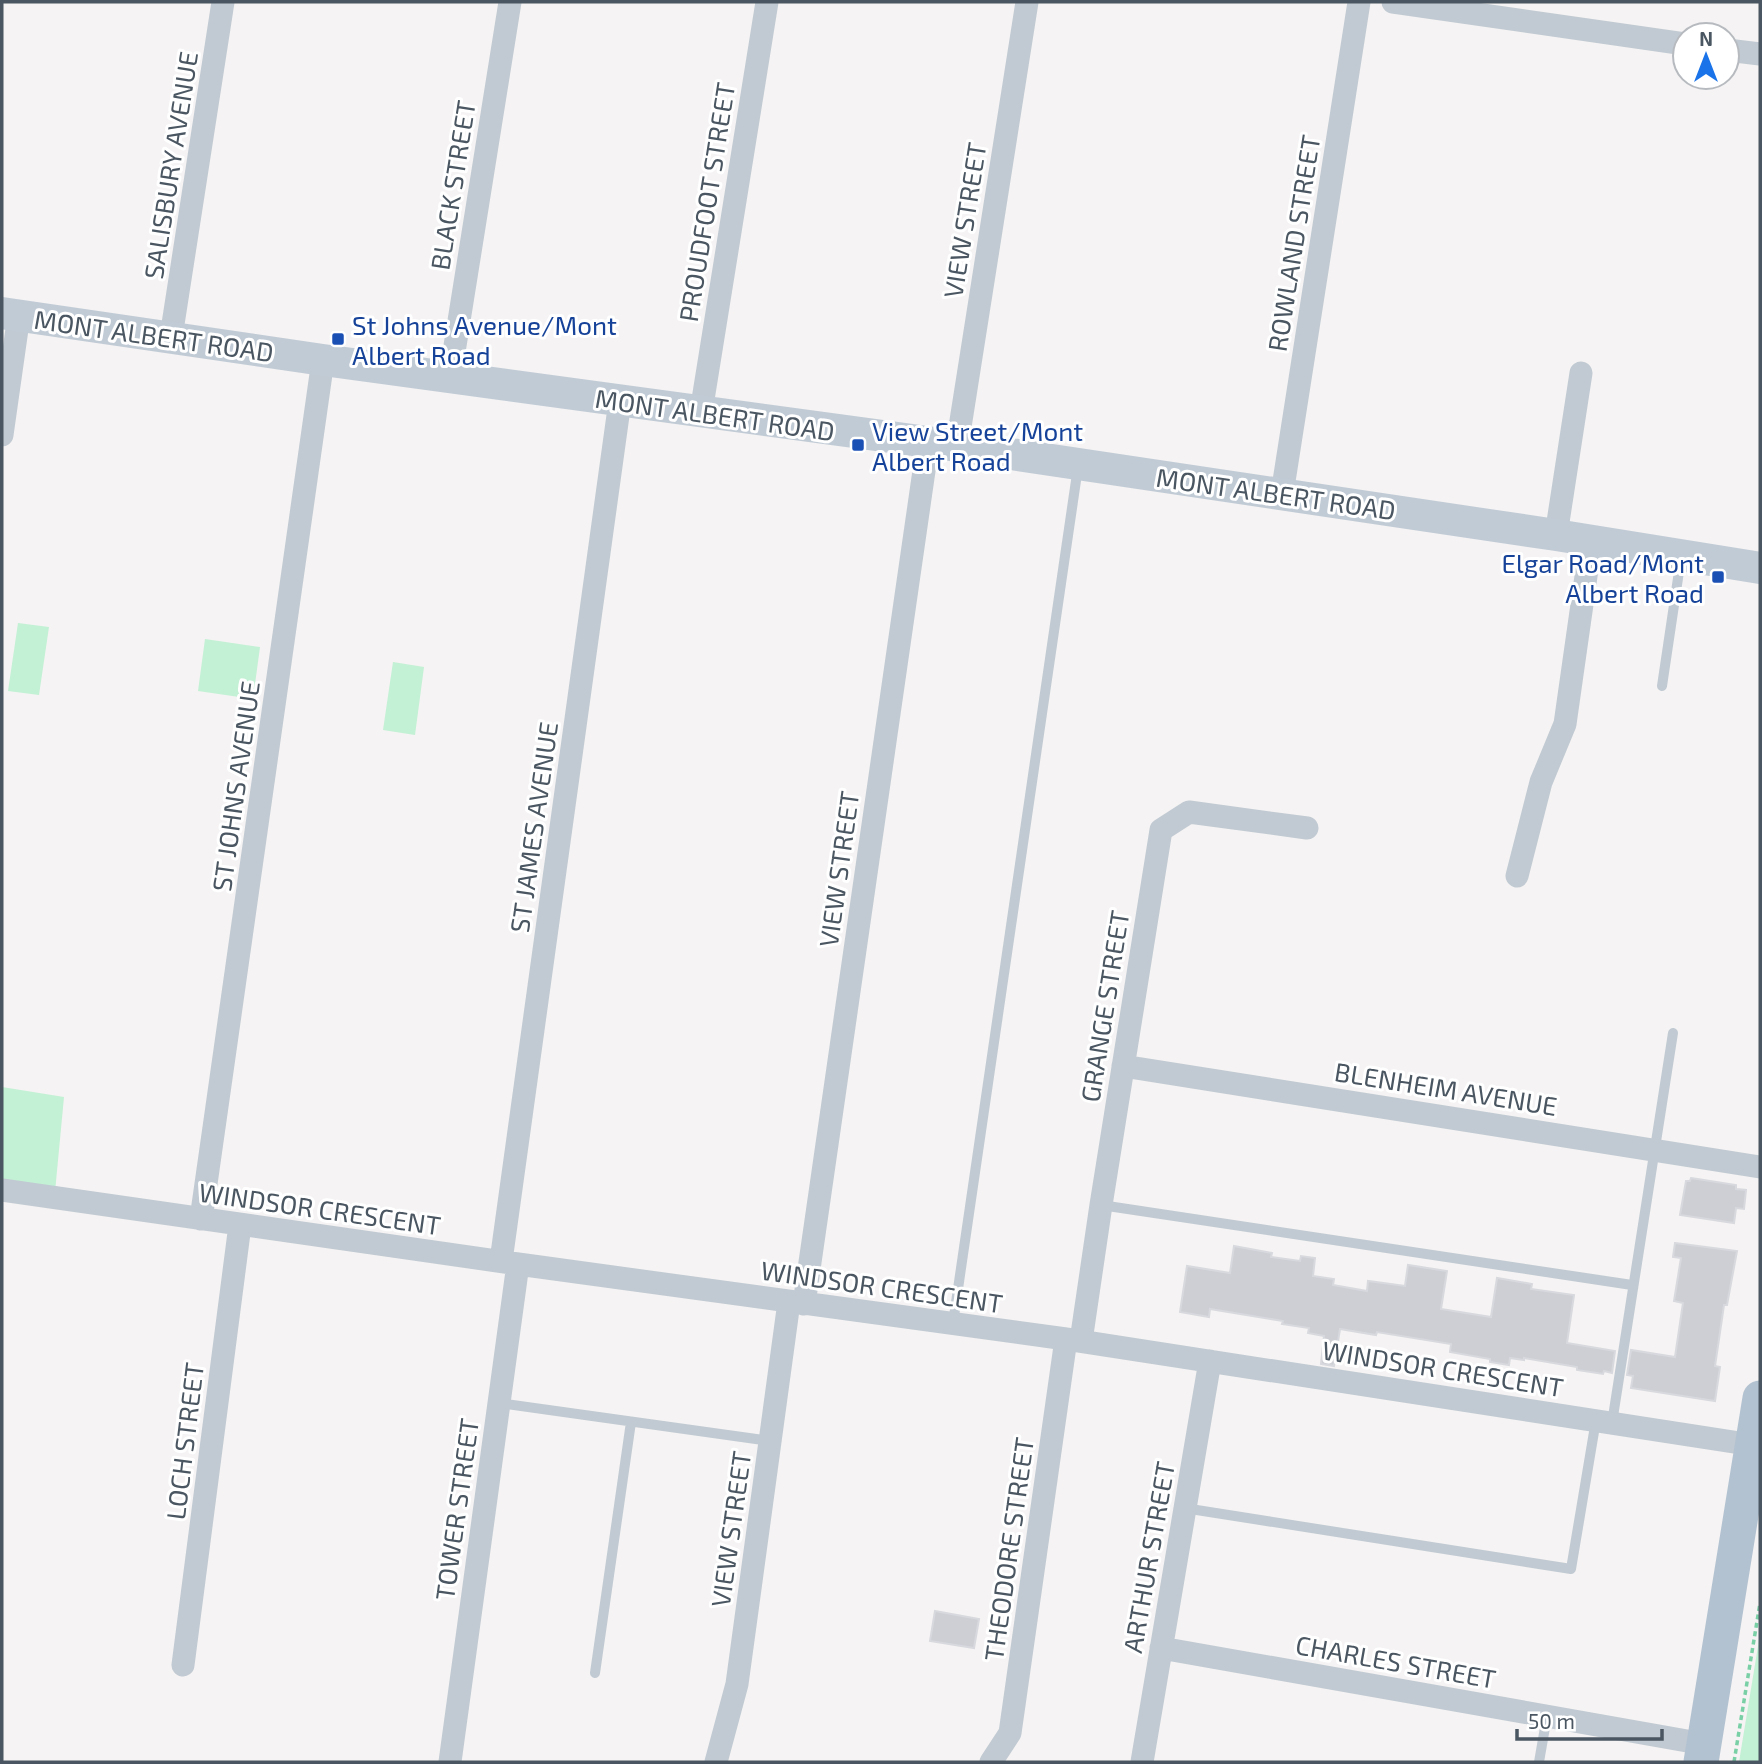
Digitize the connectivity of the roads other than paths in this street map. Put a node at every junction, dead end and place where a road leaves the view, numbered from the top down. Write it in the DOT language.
graph roads {
  1 [pos="223,2"];
  2 [pos="510,2"];
  3 [pos="767,2"];
  4 [pos="1027,2"];
  5 [pos="1359,2"];
  6 [pos="1392,2"];
  7 [pos="1671,42"];
  8 [pos="1741,52"];
  9 [pos="1760,54"];
  10 [pos="10,314"];
  11 [pos="171,337"];
  12 [pos="323,360"];
  13 [pos="1581,373"];
  14 [pos="450,377"];
  15 [pos="620,401"];
  16 [pos="701,412"];
  17 [pos="2,435"];
  18 [pos="943,444"];
  19 [pos="1079,464"];
  20 [pos="1282,494"];
  21 [pos="1556,535"];
  22 [pos="1591,541"];
  23 [pos="1682,555"];
  24 [pos="1760,568"];
  25 [pos="1662,687"];
  26 [pos="1307,828"];
  27 [pos="1517,876"];
  28 [pos="1674,1033"];
  29 [pos="1123,1066"];
  30 [pos="1656,1149"];
  31 [pos="1760,1167"];
  32 [pos="2,1190"];
  33 [pos="1101,1205"];
  34 [pos="201,1219"];
  35 [pos="240,1225"];
  36 [pos="509,1263"];
  37 [pos="1632,1285"];
  38 [pos="796,1303"];
  39 [pos="953,1324"];
  40 [pos="1073,1340"];
  41 [pos="1210,1361"];
  42 [pos="1760,1398"];
  43 [pos="499,1403"];
  44 [pos="631,1422"];
  45 [pos="1604,1422"];
  46 [pos="770,1441"];
  47 [pos="1753,1445"];
  48 [pos="1753,1495"];
  49 [pos="1184,1508"];
  50 [pos="1161,1648"];
  51 [pos="183,1665"];
  52 [pos="596,1673"];
  53 [pos="1547,1716"];
  54 [pos="1702,1753"];
  55 [pos="450,1762"];
  56 [pos="716,1762"];
  57 [pos="991,1762"];
  58 [pos="1142,1762"];
  59 [pos="1539,1762"];
  1 -- 11 [label="street, SALISBURY AVENUE"];
  2 -- 14 [label="street, BLACK STREET"];
  3 -- 16 [label="street, PROUDFOOT STREET"];
  4 -- 18 [label="street, VIEW STREET"];
  5 -- 20 [label="street, ROWLAND STREET"];
  6 -- 7 [label="street"];
  8 -- 9 [label="street"];
  10 -- 11 [label="main road, MONT ALBERT ROAD"];
  10 -- 17 [label="street"];
  11 -- 12 [label="main road, MONT ALBERT ROAD"];
  12 -- 14 [label="main road, MONT ALBERT ROAD"];
  12 -- 34 [label="street, ST JOHNS AVENUE"];
  13 -- 21 [label="street"];
  14 -- 15 [label="main road, MONT ALBERT ROAD"];
  15 -- 16 [label="main road, MONT ALBERT ROAD"];
  15 -- 36 [label="street, ST JAMES AVENUE"];
  16 -- 18 [label="main road, MONT ALBERT ROAD"];
  18 -- 19 [label="main road, MONT ALBERT ROAD"];
  18 -- 38 [label="street, VIEW STREET"];
  19 -- 20 [label="main road, MONT ALBERT ROAD"];
  19 -- 39 [label="lane"];
  20 -- 21 [label="main road, MONT ALBERT ROAD"];
  21 -- 22 [label="main road, MONT ALBERT ROAD"];
  22 -- 23 [label="main road, MONT ALBERT ROAD"];
  22 -- 27 [label="street"];
  23 -- 24 [label="main road, MONT ALBERT ROAD"];
  23 -- 25 [label="lane"];
  26 -- 29 [label="street, GRANGE STREET"];
  28 -- 30 [label="lane"];
  29 -- 30 [label="street, BLENHEIM AVENUE"];
  29 -- 33 [label="street, GRANGE STREET"];
  30 -- 31 [label="street, BLENHEIM AVENUE"];
  30 -- 37 [label="lane"];
  32 -- 34 [label="street, WINDSOR CRESCENT"];
  33 -- 37 [label="lane"];
  33 -- 40 [label="street, GRANGE STREET"];
  34 -- 35 [label="street, WINDSOR CRESCENT"];
  35 -- 36 [label="street, WINDSOR CRESCENT"];
  35 -- 51 [label="street, LOCH STREET"];
  36 -- 38 [label="street, WINDSOR CRESCENT"];
  36 -- 43 [label="street, TOWER STREET"];
  37 -- 45 [label="lane"];
  38 -- 39 [label="street, WINDSOR CRESCENT"];
  38 -- 46 [label="street, VIEW STREET"];
  39 -- 40 [label="street, WINDSOR CRESCENT"];
  40 -- 41 [label="street, WINDSOR CRESCENT"];
  40 -- 57 [label="street, THEODORE STREET"];
  41 -- 45 [label="street, WINDSOR CRESCENT"];
  41 -- 49 [label="street, ARTHUR STREET"];
  42 -- 47 [label="main road"];
  43 -- 44 [label="lane"];
  43 -- 55 [label="street, TOWER STREET"];
  44 -- 46 [label="lane"];
  44 -- 52 [label="lane"];
  45 -- 47 [label="street, WINDSOR CRESCENT"];
  45 -- 49 [label="lane"];
  46 -- 56 [label="street, VIEW STREET"];
  47 -- 48 [label="main road"];
  48 -- 54 [label="main road"];
  49 -- 50 [label="street, ARTHUR STREET"];
  50 -- 53 [label="street, CHARLES STREET"];
  50 -- 58 [label="street, ARTHUR STREET"];
  53 -- 54 [label="street, CHARLES STREET"];
  53 -- 59 [label="lane"];
}
